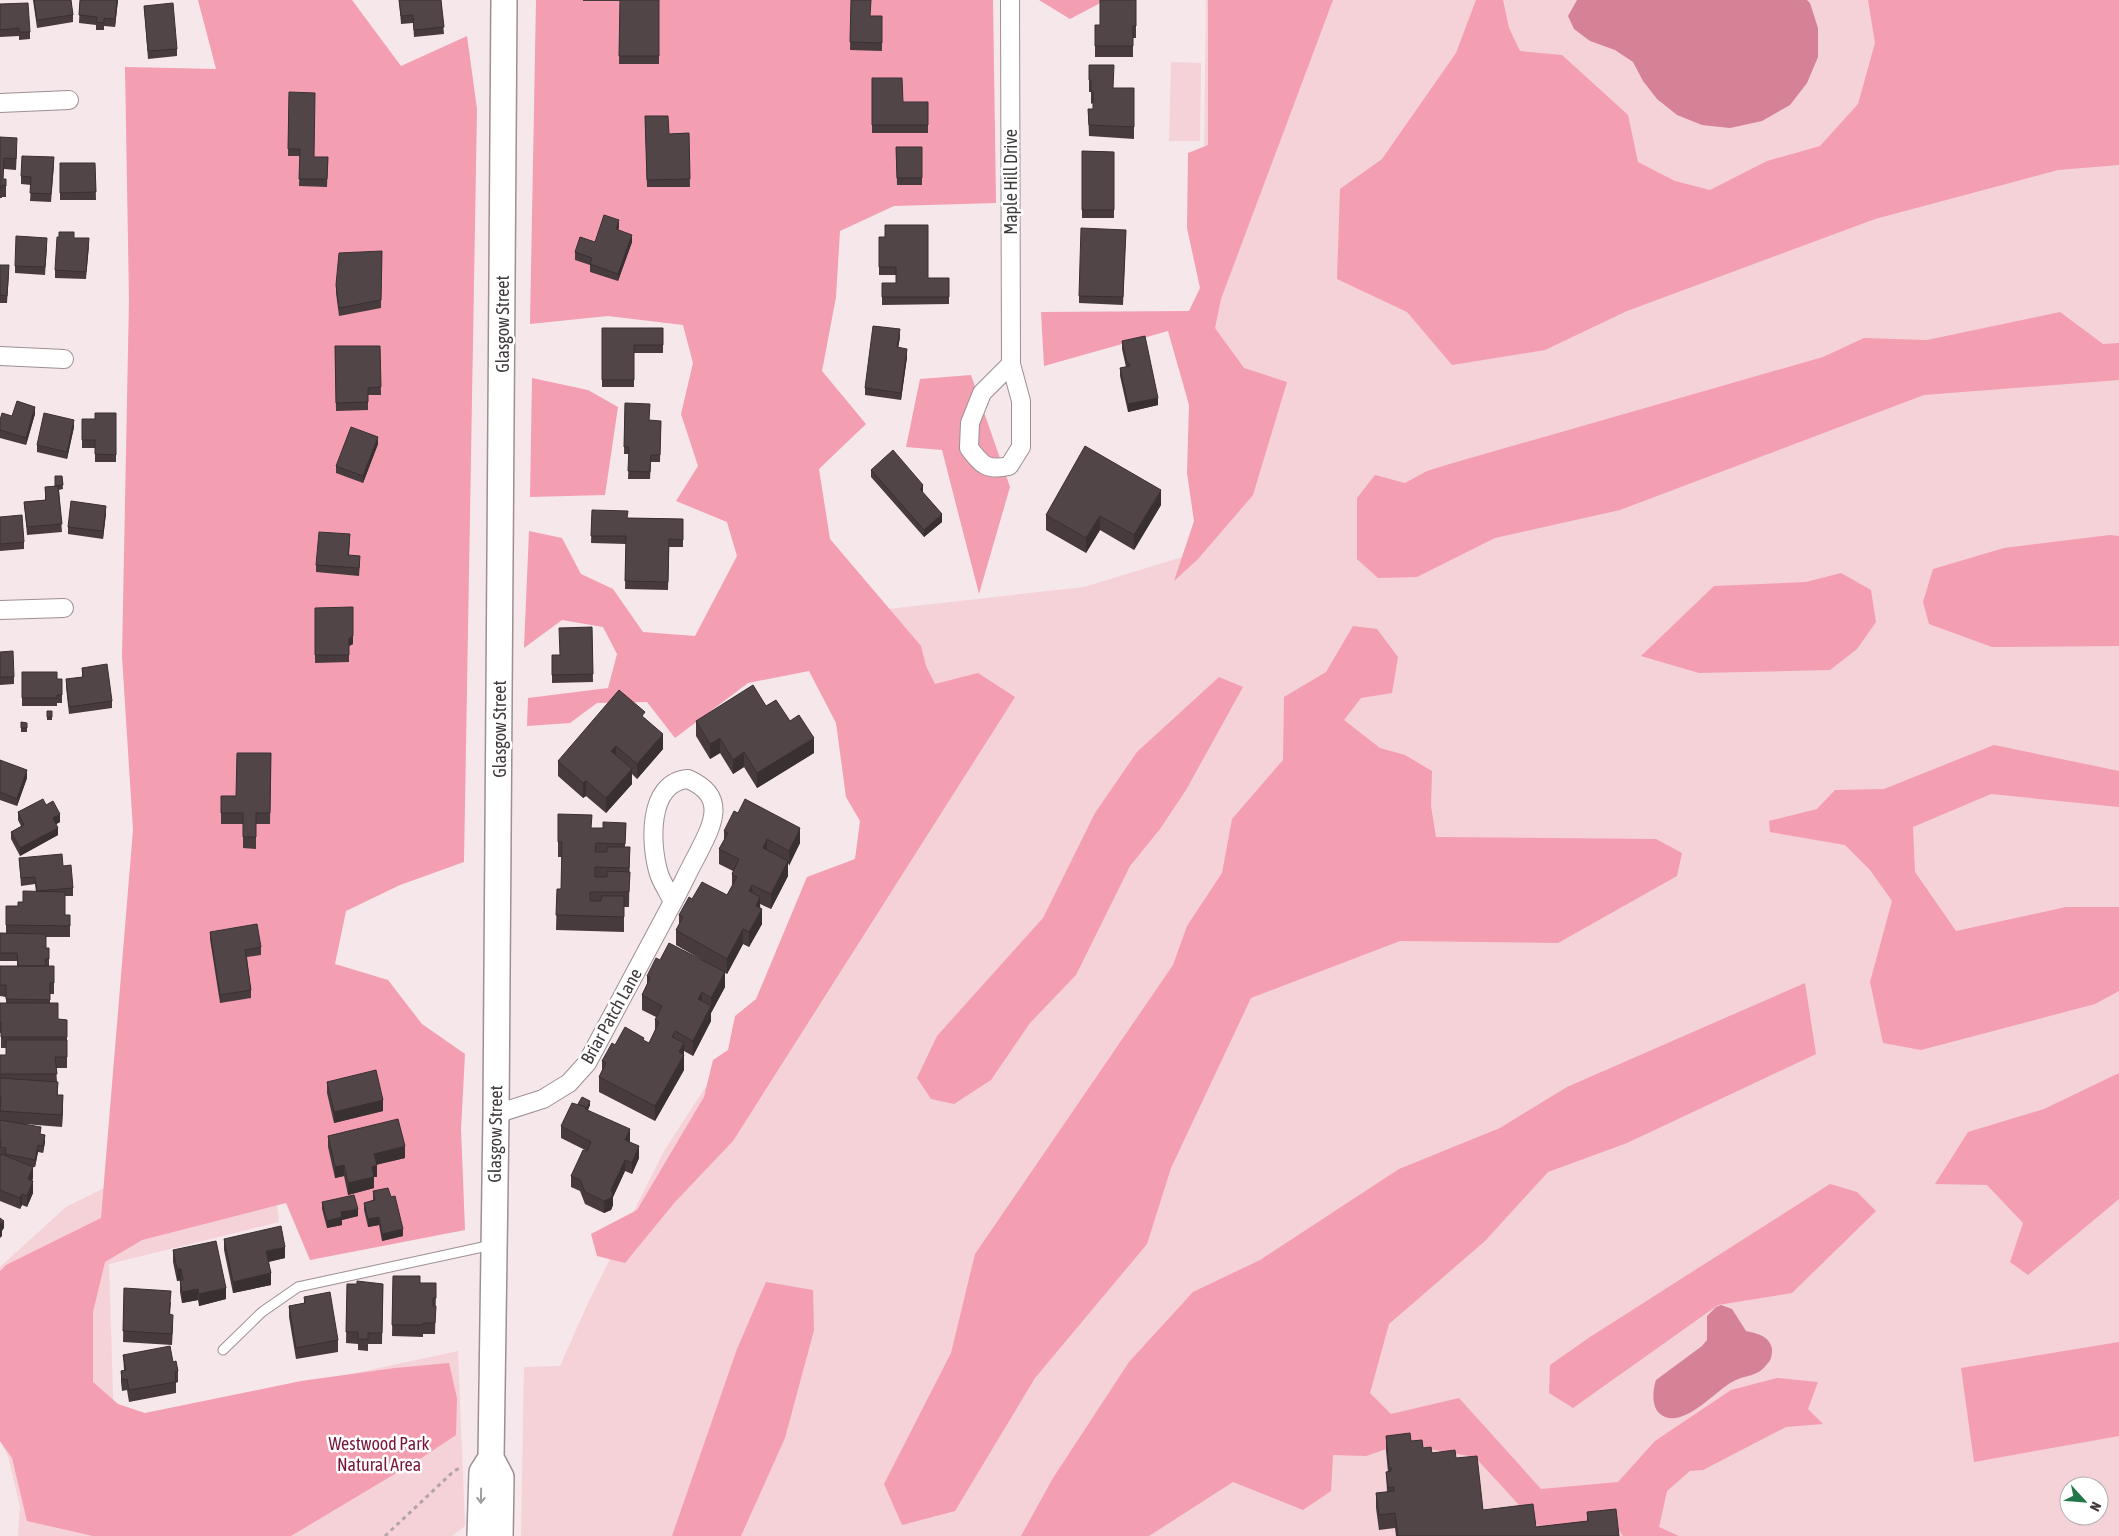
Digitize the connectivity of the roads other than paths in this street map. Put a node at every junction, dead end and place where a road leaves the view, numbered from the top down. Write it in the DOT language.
graph roads {
  1 [pos="504,0"];
  2 [pos="1010,0"];
  3 [pos="69,100"];
  4 [pos="0,103"];
  5 [pos="0,356"];
  6 [pos="64,359"];
  7 [pos="1011,364"];
  8 [pos="64,608"];
  9 [pos="0,610"];
  10 [pos="673,902"];
  11 [pos="496,1114"];
  12 [pos="493,1245"];
  13 [pos="223,1350"];
  14 [pos="491,1458"];
  15 [pos="480,1536"];
  16 [pos="500,1536"];
  1 -- 11 [label="street, Glasgow Street"];
  2 -- 7 [label="street, Maple Hill Drive"];
  3 -- 4 [label="street"];
  5 -- 6 [label="street"];
  7 -- 7 [label="street, Maple Hill Drive"];
  8 -- 9 [label="street"];
  10 -- 10 [label="street, Briar Patch Lane"];
  10 -- 11 [label="street, Briar Patch Lane"];
  11 -- 12 [label="street, Glasgow Street"];
  12 -- 13 [label="lane"];
  12 -- 14 [label="street, Glasgow Street"];
  14 -- 15 [label="street, Glasgow Street, one-way"];
  14 -- 16 [label="street, Glasgow Street"];
}
